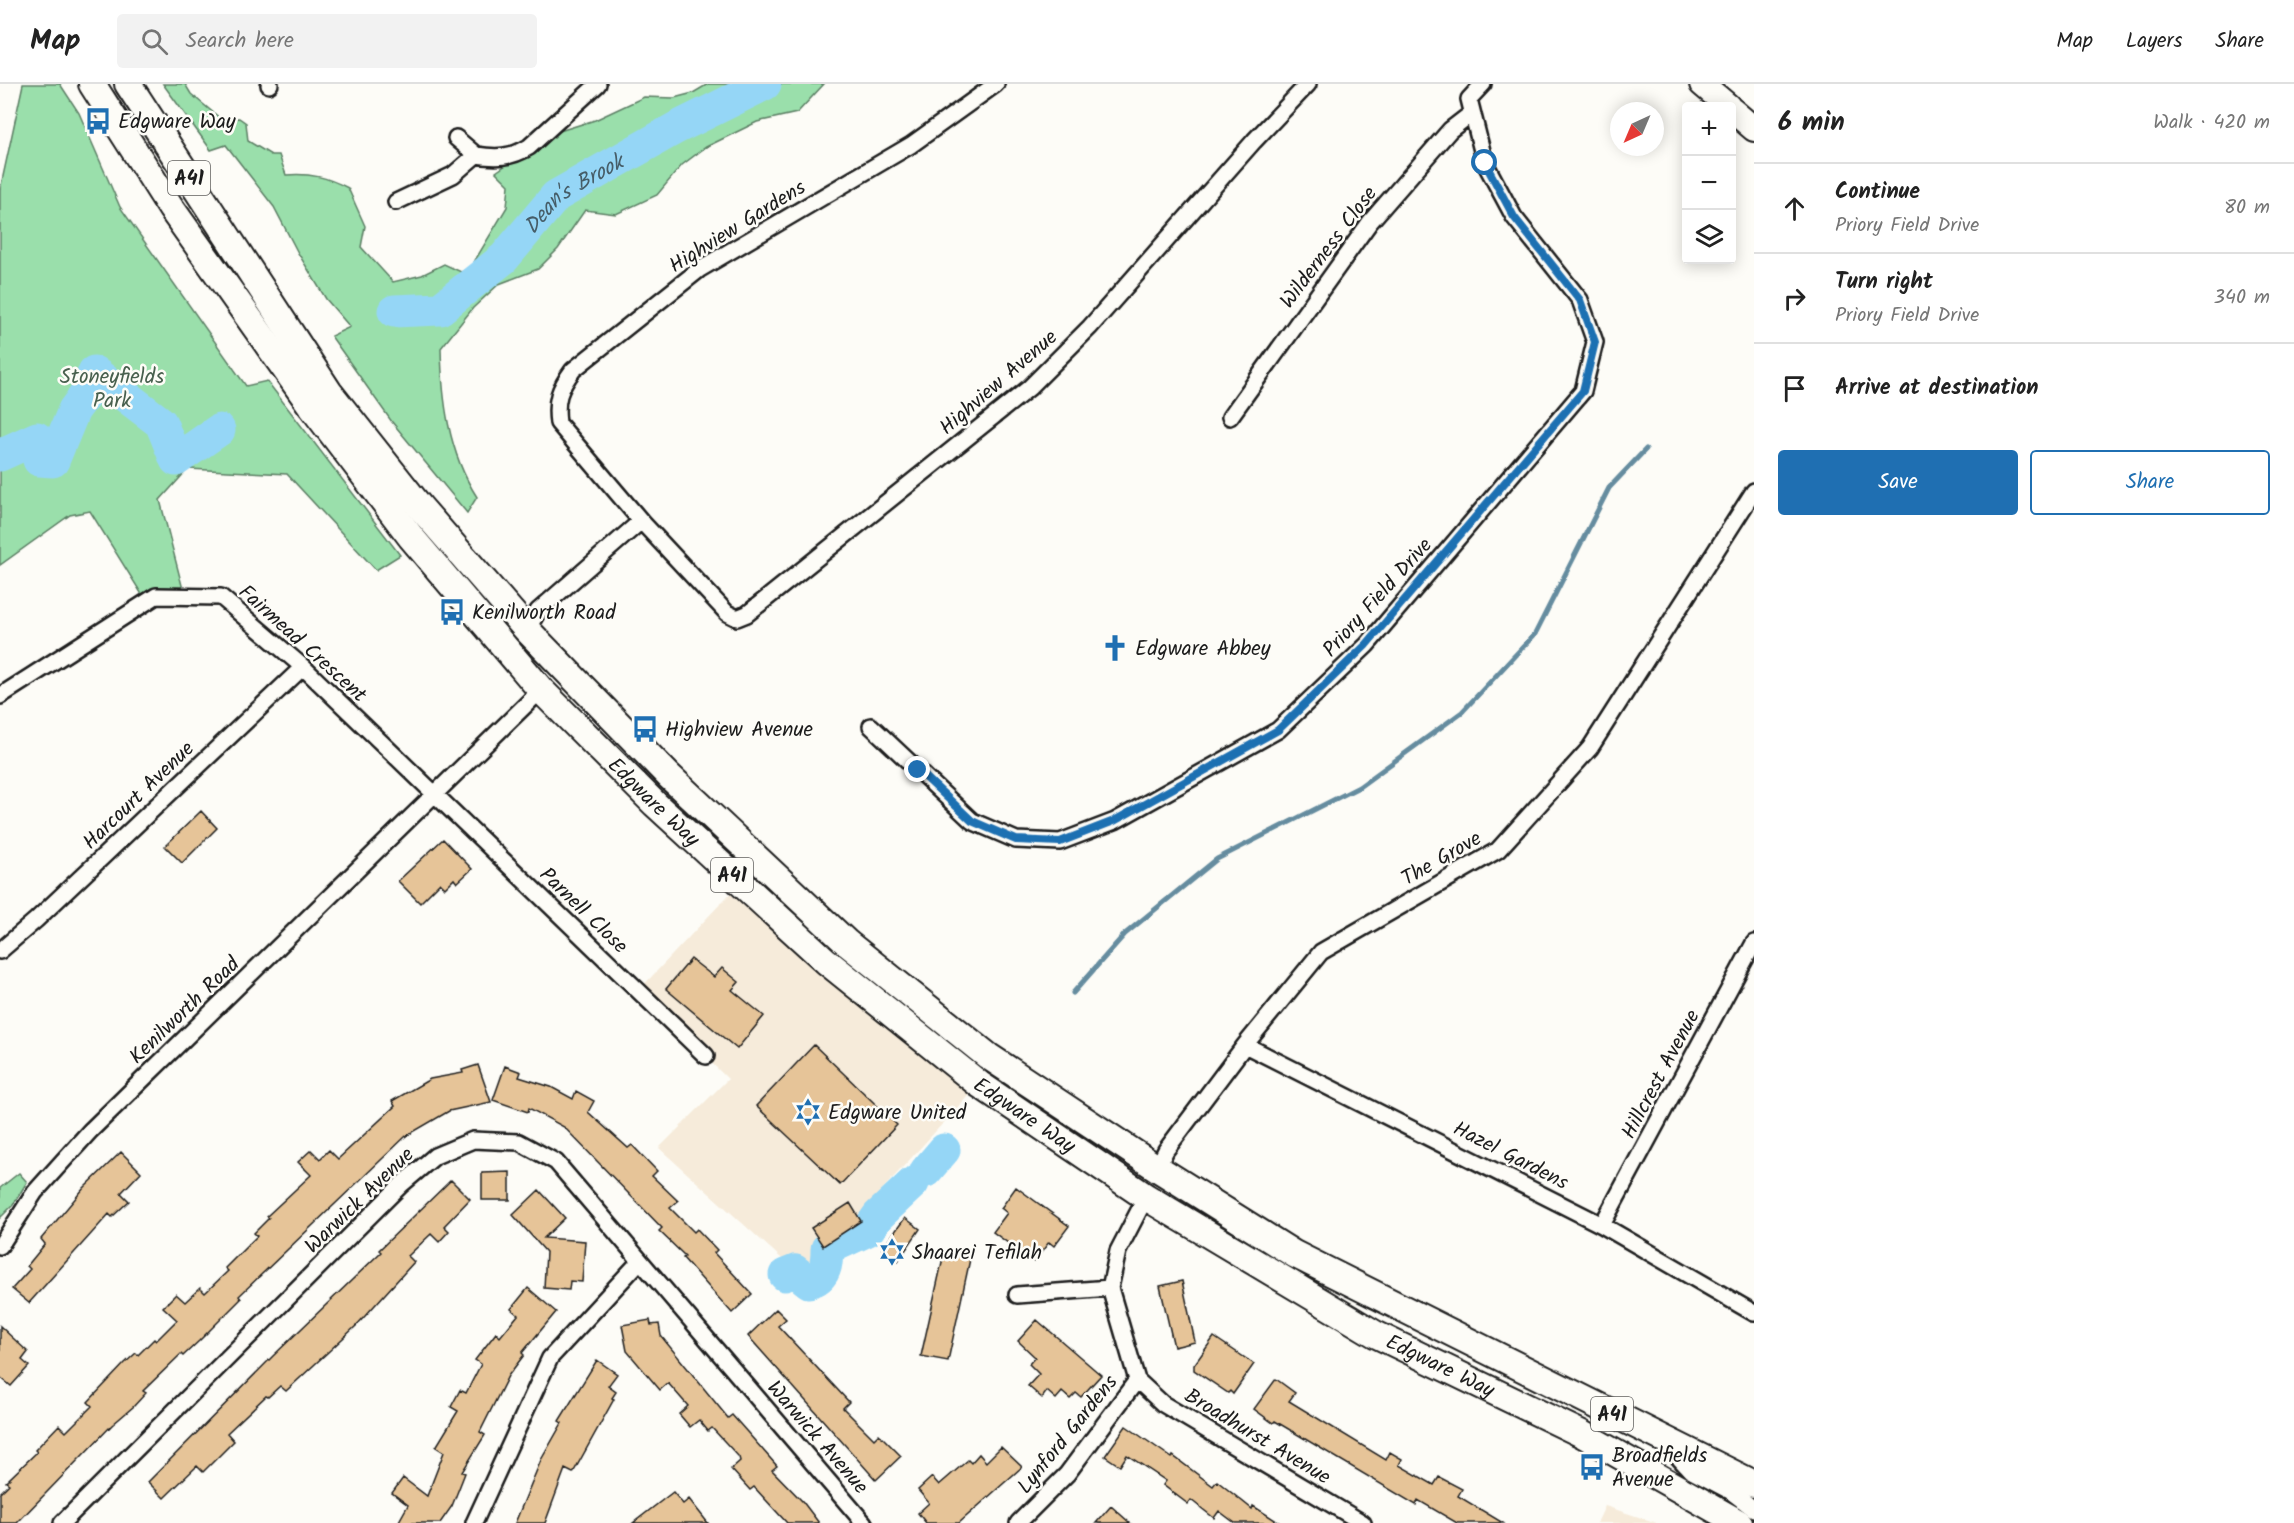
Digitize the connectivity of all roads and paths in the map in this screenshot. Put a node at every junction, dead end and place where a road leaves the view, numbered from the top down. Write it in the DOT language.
graph roads {
  1 [pos="92,84"];
  2 [pos="128,84"];
  3 [pos="598,84"];
  4 [pos="996,84"];
  5 [pos="1308,84"];
  6 [pos="1483,84"];
  7 [pos="1702,84"];
  8 [pos="1723,102"];
  9 [pos="1472,112"];
  10 [pos="1736,114"];
  11 [pos="1754,129"];
  12 [pos="456,138"];
  13 [pos="476,155"];
  14 [pos="396,202"];
  15 [pos="1230,417"];
  16 [pos="1754,491"];
  17 [pos="641,522"];
  18 [pos="527,630"];
  19 [pos="303,667"];
  20 [pos="541,690"];
  21 [pos="0,696"];
  22 [pos="871,726"];
  23 [pos="434,794"];
  24 [pos="1754,943"];
  25 [pos="0,951"];
  26 [pos="1245,1044"];
  27 [pos="706,1056"];
  28 [pos="1157,1168"];
  29 [pos="1146,1197"];
  30 [pos="1602,1225"];
  31 [pos="1,1244"];
  32 [pos="640,1261"];
  33 [pos="1110,1288"];
  34 [pos="1017,1294"];
  35 [pos="1754,1313"];
  36 [pos="1137,1380"];
  37 [pos="1742,1506"];
  38 [pos="62,1523"];
  39 [pos="474,1523"];
  40 [pos="864,1523"];
  41 [pos="1018,1523"];
  42 [pos="1363,1523"];
  1 -- 20 [label="highway, Edgware Way / A41"];
  2 -- 18 [label="highway, Edgware Way / A41"];
  3 -- 13 [label="street"];
  4 -- 17 [label="street, Highview Gardens"];
  5 -- 17 [label="street, Highview Avenue"];
  6 -- 9 [label="street"];
  7 -- 8 [label="main road"];
  9 -- 15 [label="street, Wilderness Close"];
  9 -- 22 [label="street, Priory Field Drive"];
  10 -- 11 [label="main road"];
  12 -- 13 [label="street"];
  13 -- 14 [label="street"];
  16 -- 26 [label="street, The Grove"];
  17 -- 18 [label="street"];
  18 -- 28 [label="highway, Edgware Way / A41"];
  19 -- 21 [label="street, Fairmead Crescent"];
  19 -- 23 [label="street, Fairmead Crescent"];
  19 -- 25 [label="street, Harcourt Avenue"];
  20 -- 23 [label="street, Kenilworth Road"];
  20 -- 29 [label="highway, Edgware Way / A41"];
  23 -- 27 [label="street, Parnell Close"];
  23 -- 31 [label="street, Kenilworth Road"];
  24 -- 30 [label="street, Hillcrest Avenue"];
  26 -- 28 [label="street, The Grove"];
  26 -- 30 [label="street, Hazel Gardens"];
  28 -- 37 [label="highway, Edgware Way / A41"];
  29 -- 33 [label="street, Lynford Gardens"];
  29 -- 37 [label="highway, Edgware Way / A41"];
  30 -- 35 [label="street, Hazel Gardens"];
  32 -- 38 [label="street, Warwick Avenue"];
  32 -- 39 [label="street"];
  32 -- 40 [label="street, Warwick Avenue"];
  33 -- 34 [label="street"];
  33 -- 36 [label="street, Lynford Gardens"];
  36 -- 41 [label="street, Lynford Gardens"];
  36 -- 42 [label="street, Broadhurst Avenue"];
}
